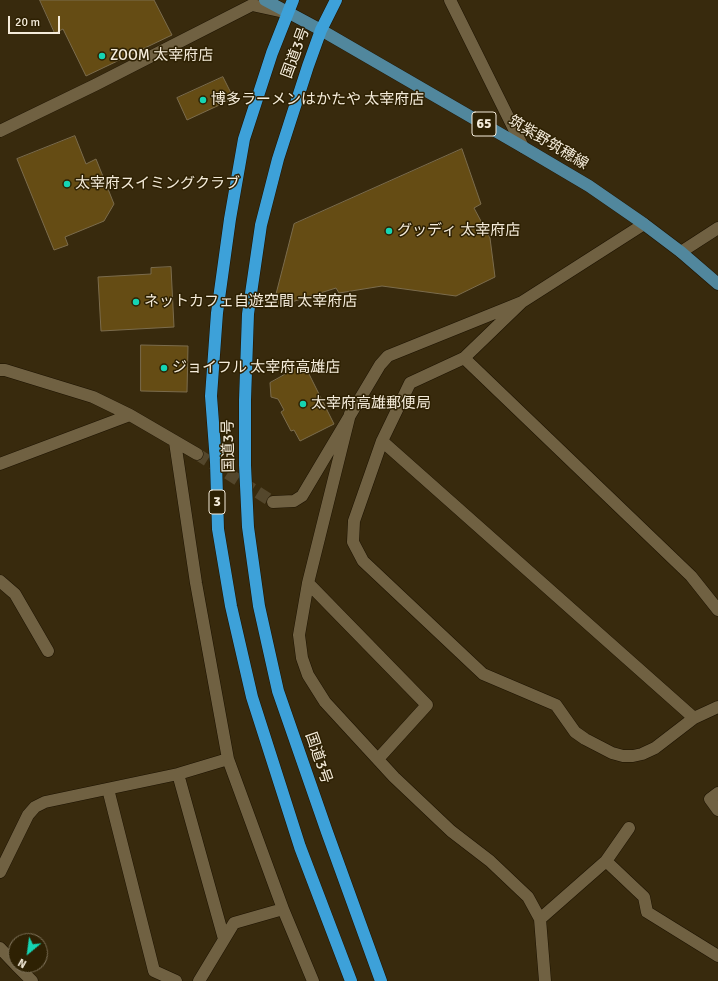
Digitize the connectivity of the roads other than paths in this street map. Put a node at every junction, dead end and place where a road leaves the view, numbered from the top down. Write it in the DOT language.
graph roads {
  1 [pos="265,0"];
  2 [pos="293,0"];
  3 [pos="336,0"];
  4 [pos="450,0"];
  5 [pos="287,13"];
  6 [pos="321,30"];
  7 [pos="0,131"];
  8 [pos="523,147"];
  9 [pos="644,224"];
  10 [pos="718,228"];
  11 [pos="681,252"];
  12 [pos="718,284"];
  13 [pos="522,302"];
  14 [pos="464,358"];
  15 [pos="2,368"];
  16 [pos="350,414"];
  17 [pos="130,415"];
  18 [pos="382,441"];
  19 [pos="175,442"];
  20 [pos="197,454"];
  21 [pos="0,464"];
  22 [pos="273,502"];
  23 [pos="0,581"];
  24 [pos="308,583"];
  25 [pos="718,610"];
  26 [pos="48,651"];
  27 [pos="718,707"];
  28 [pos="694,718"];
  29 [pos="228,759"];
  30 [pos="378,759"];
  31 [pos="178,774"];
  32 [pos="108,789"];
  33 [pos="718,793"];
  34 [pos="718,810"];
  35 [pos="629,828"];
  36 [pos="606,861"];
  37 [pos="0,872"];
  38 [pos="283,909"];
  39 [pos="540,919"];
  40 [pos="224,939"];
  41 [pos="0,948"];
  42 [pos="8,956"];
  43 [pos="718,956"];
  44 [pos="24,973"];
  45 [pos="32,981"];
  46 [pos="176,981"];
  47 [pos="199,981"];
  48 [pos="312,981"];
  49 [pos="351,981"];
  50 [pos="381,981"];
  51 [pos="545,981"];
  1 -- 5 [label="main road, 筑紫野筑穂線 / 65"];
  2 -- 5 [label="highway, 国道3号 / 3"];
  3 -- 6 [label="highway, 国道3号 / 3"];
  4 -- 8 [label="street"];
  5 -- 6 [label="main road, 筑紫野筑穂線 / 65"];
  5 -- 7 [label="street"];
  5 -- 49 [label="highway, 国道3号 / 3"];
  6 -- 8 [label="main road, 筑紫野筑穂線 / 65"];
  6 -- 50 [label="highway, 国道3号 / 3"];
  8 -- 9 [label="main road, 筑紫野筑穂線 / 65"];
  9 -- 11 [label="main road, 筑紫野筑穂線 / 65"];
  9 -- 13 [label="street"];
  10 -- 11 [label="street"];
  11 -- 12 [label="main road, 筑紫野筑穂線 / 65"];
  13 -- 14 [label="street"];
  13 -- 16 [label="street"];
  14 -- 18 [label="street"];
  14 -- 25 [label="street"];
  15 -- 17 [label="street"];
  16 -- 22 [label="street"];
  16 -- 24 [label="street"];
  17 -- 19 [label="street"];
  17 -- 21 [label="street"];
  18 -- 28 [label="street"];
  18 -- 28 [label="street"];
  19 -- 20 [label="street"];
  19 -- 29 [label="street"];
  23 -- 26 [label="street"];
  24 -- 30 [label="street"];
  24 -- 30 [label="street"];
  27 -- 28 [label="street"];
  29 -- 31 [label="street"];
  29 -- 38 [label="street"];
  30 -- 39 [label="street"];
  31 -- 32 [label="street"];
  31 -- 40 [label="street"];
  32 -- 37 [label="street"];
  32 -- 46 [label="street"];
  33 -- 34 [label="street"];
  35 -- 36 [label="street"];
  36 -- 39 [label="street"];
  36 -- 43 [label="street"];
  38 -- 40 [label="street"];
  38 -- 48 [label="street"];
  39 -- 51 [label="street"];
  40 -- 47 [label="street"];
  41 -- 42 [label="street"];
  44 -- 45 [label="street"];
}
